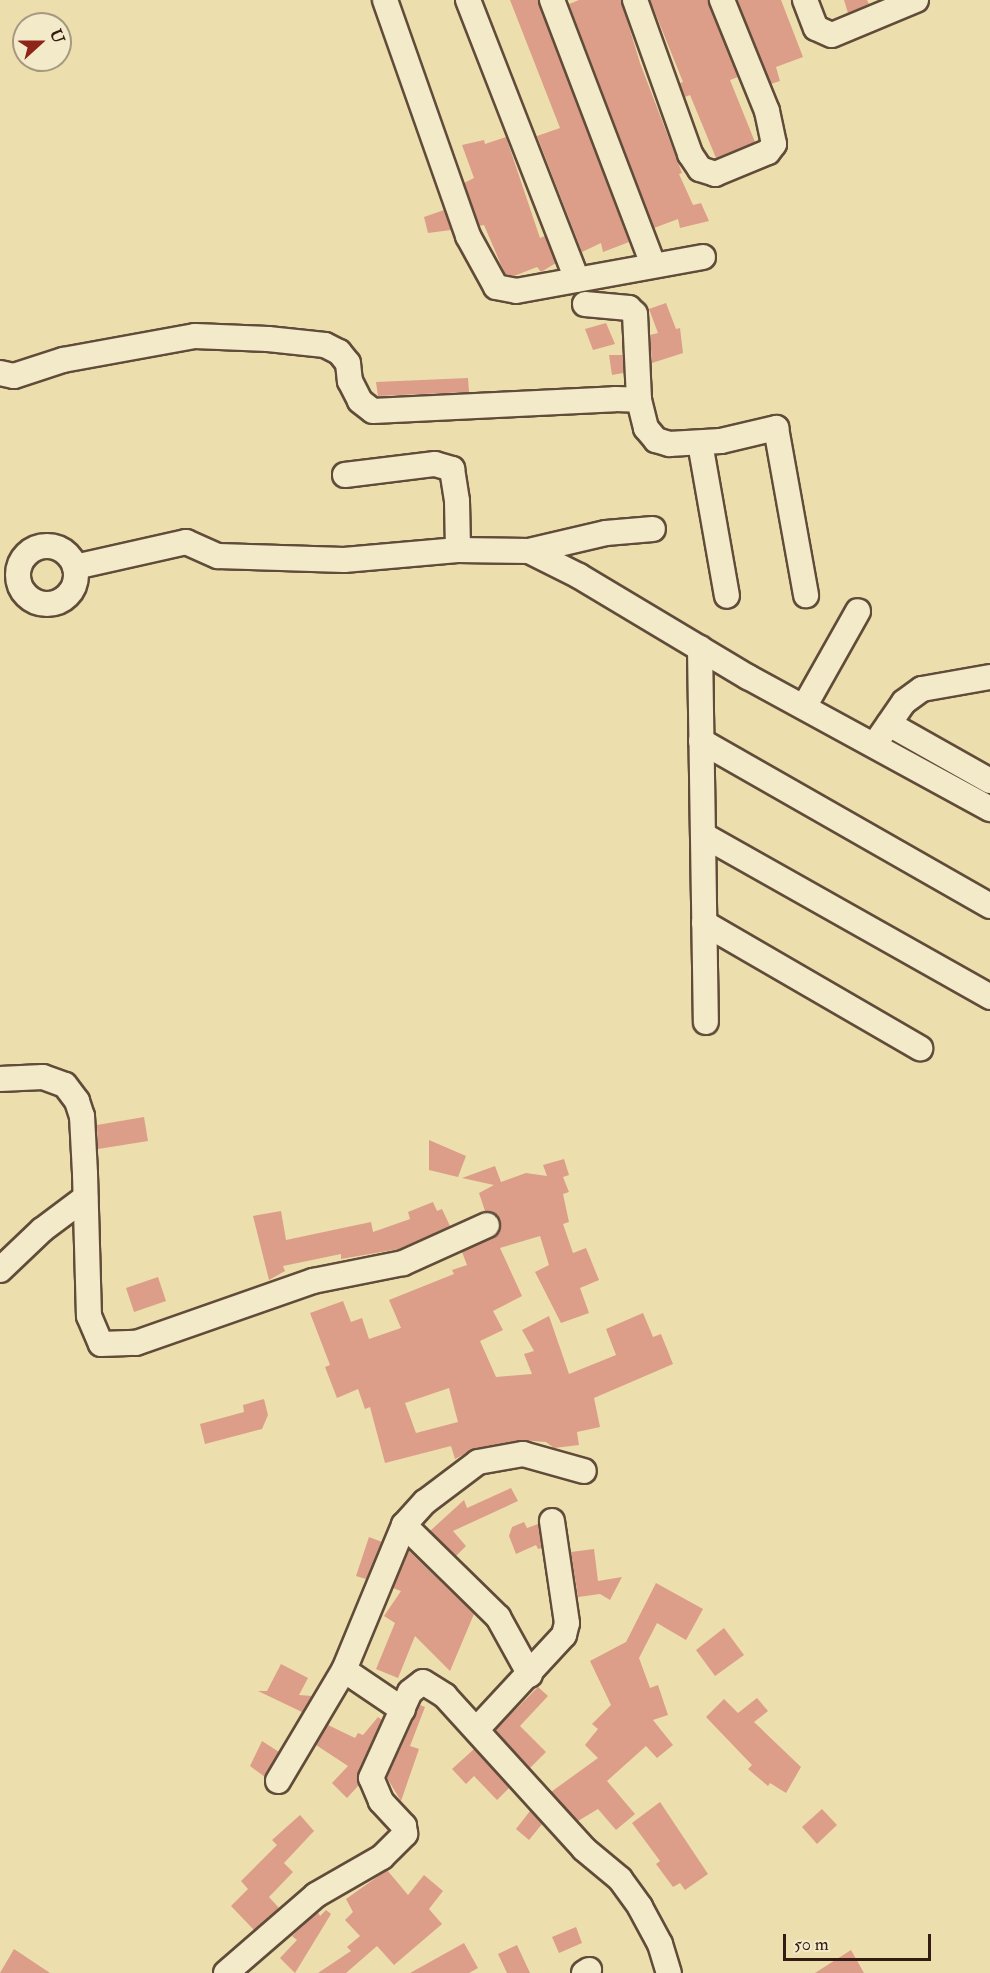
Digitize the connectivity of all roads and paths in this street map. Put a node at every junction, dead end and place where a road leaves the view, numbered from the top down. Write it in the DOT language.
graph roads {
  1 [pos="385,0"];
  2 [pos="468,0"];
  3 [pos="552,0"];
  4 [pos="635,0"];
  5 [pos="722,0"];
  6 [pos="804,0"];
  7 [pos="916,0"];
  8 [pos="888,5"];
  9 [pos="703,257"];
  10 [pos="653,265"];
  11 [pos="577,279"];
  12 [pos="585,304"];
  13 [pos="0,373"];
  14 [pos="639,400"];
  15 [pos="700,443"];
  16 [pos="345,475"];
  17 [pos="653,529"];
  18 [pos="458,550"];
  19 [pos="530,551"];
  20 [pos="75,567"];
  21 [pos="9,579"];
  22 [pos="806,595"];
  23 [pos="727,596"];
  24 [pos="858,611"];
  25 [pos="700,648"];
  26 [pos="990,677"];
  27 [pos="804,707"];
  28 [pos="889,724"];
  29 [pos="701,741"];
  30 [pos="875,744"];
  31 [pos="990,781"];
  32 [pos="990,809"];
  33 [pos="703,835"];
  34 [pos="990,906"];
  35 [pos="704,924"];
  36 [pos="990,997"];
  37 [pos="706,1022"];
  38 [pos="920,1048"];
  39 [pos="0,1079"];
  40 [pos="85,1198"];
  41 [pos="487,1225"];
  42 [pos="0,1270"];
  43 [pos="584,1471"];
  44 [pos="552,1521"];
  45 [pos="404,1525"];
  46 [pos="344,1670"];
  47 [pos="530,1675"];
  48 [pos="403,1710"];
  49 [pos="477,1729"];
  50 [pos="278,1781"];
  51 [pos="226,1973"];
  52 [pos="669,1973"];
  1 -- 11 [label="street"];
  2 -- 11 [label="street"];
  3 -- 10 [label="street"];
  4 -- 5 [label="street"];
  6 -- 8 [label="street"];
  7 -- 8 [label="street"];
  9 -- 10 [label="street"];
  10 -- 11 [label="street"];
  12 -- 14 [label="street"];
  13 -- 14 [label="street"];
  14 -- 15 [label="street"];
  15 -- 22 [label="street"];
  15 -- 23 [label="street"];
  16 -- 18 [label="street"];
  17 -- 19 [label="street"];
  18 -- 19 [label="street"];
  18 -- 20 [label="street"];
  19 -- 25 [label="street"];
  20 -- 21 [label="street"];
  20 -- 21 [label="street"];
  24 -- 27 [label="street"];
  25 -- 27 [label="street"];
  25 -- 29 [label="street"];
  26 -- 28 [label="street"];
  27 -- 30 [label="street"];
  28 -- 30 [label="street"];
  28 -- 31 [label="street"];
  29 -- 33 [label="street"];
  29 -- 34 [label="street"];
  30 -- 32 [label="street"];
  33 -- 35 [label="street"];
  33 -- 36 [label="street"];
  35 -- 37 [label="street"];
  35 -- 38 [label="street"];
  39 -- 40 [label="street"];
  40 -- 41 [label="street"];
  40 -- 42 [label="street"];
  43 -- 45 [label="street"];
  44 -- 47 [label="street"];
  45 -- 46 [label="street"];
  45 -- 47 [label="street"];
  46 -- 48 [label="street"];
  46 -- 50 [label="street"];
  47 -- 49 [label="street"];
  48 -- 49 [label="street"];
  48 -- 51 [label="street"];
  49 -- 52 [label="street"];
}
